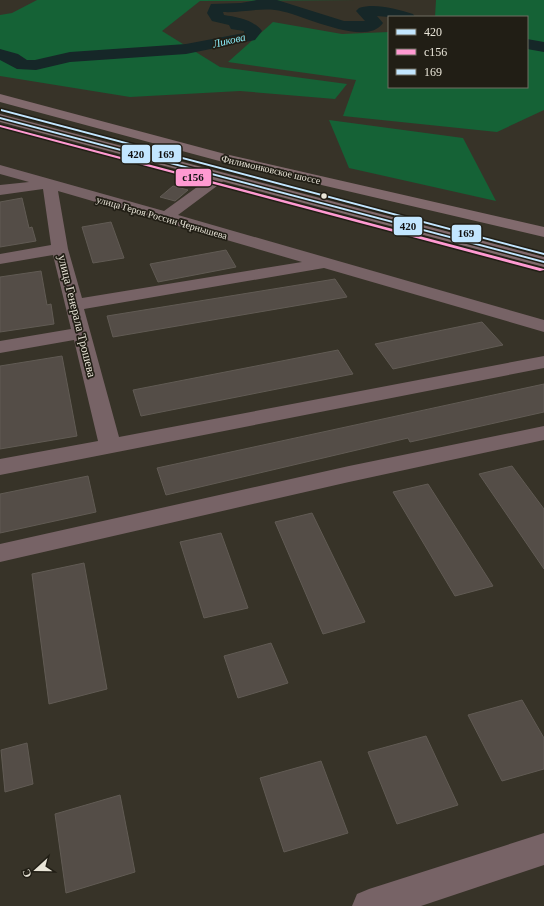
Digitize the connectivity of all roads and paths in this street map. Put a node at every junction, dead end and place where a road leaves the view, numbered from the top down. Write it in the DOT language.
graph roads {
  1 [pos="0,98"];
  2 [pos="1,118"];
  3 [pos="0,170"];
  4 [pos="220,177"];
  5 [pos="49,185"];
  6 [pos="0,190"];
  7 [pos="166,218"];
  8 [pos="544,232"];
  9 [pos="60,249"];
  10 [pos="0,258"];
  11 [pos="544,262"];
  12 [pos="325,263"];
  13 [pos="75,305"];
  14 [pos="544,326"];
  15 [pos="82,334"];
  16 [pos="0,347"];
  17 [pos="544,362"];
  18 [pos="544,433"];
  19 [pos="110,445"];
  20 [pos="0,467"];
  21 [pos="0,553"];
  22 [pos="544,849"];
  23 [pos="368,906"];
  1 -- 8 [label="main road, Филимонковское шоссе"];
  2 -- 4 [label="main road, Филимонковское шоссе"];
  3 -- 5 [label="street, улица Героя России Чернышева"];
  4 -- 7 [label="street"];
  4 -- 11 [label="main road, Филимонковское шоссе"];
  5 -- 6 [label="street"];
  5 -- 7 [label="street, улица Героя России Чернышева"];
  5 -- 9 [label="street, улица Генерала Трошева"];
  7 -- 12 [label="street, улица Героя России Чернышева"];
  9 -- 10 [label="street"];
  9 -- 13 [label="street, улица Генерала Трошева"];
  12 -- 13 [label="street, улица Героя России Чернышева"];
  12 -- 14 [label="street, улица Героя России Чернышева"];
  13 -- 15 [label="street, улица Генерала Трошева"];
  15 -- 16 [label="street"];
  15 -- 19 [label="street, улица Генерала Трошева"];
  17 -- 19 [label="street"];
  18 -- 21 [label="street"];
  19 -- 20 [label="street"];
  22 -- 23 [label="street"];
}
